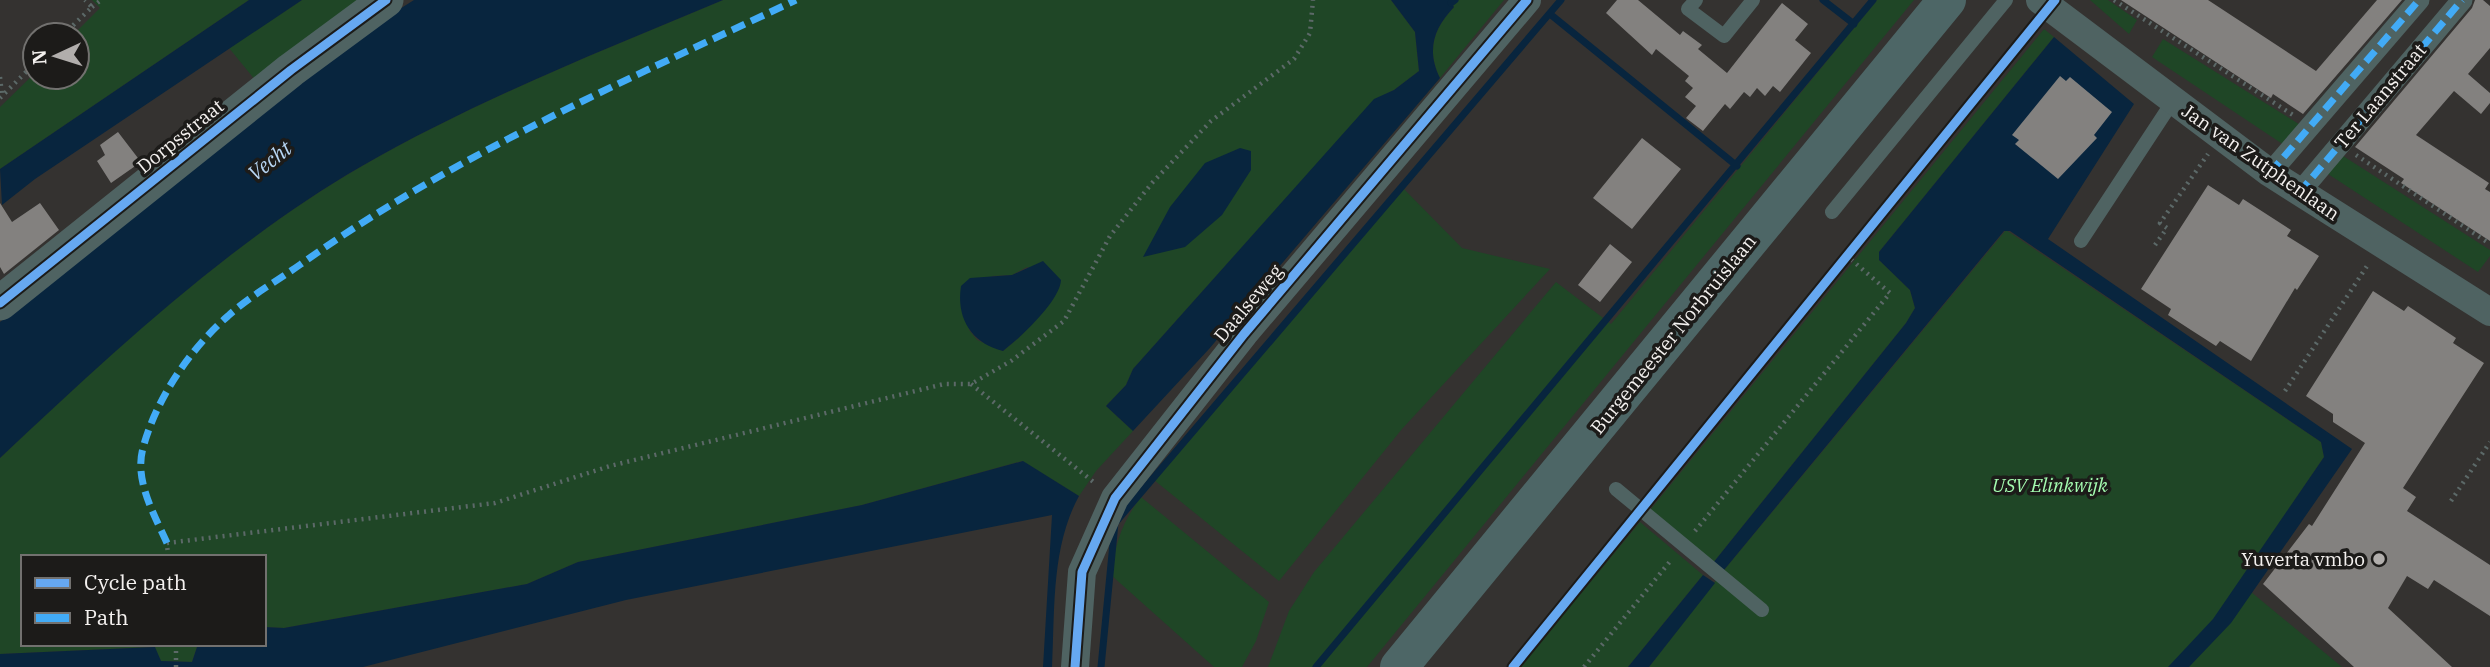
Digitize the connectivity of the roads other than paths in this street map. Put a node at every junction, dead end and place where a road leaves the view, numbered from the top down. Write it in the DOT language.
graph roads {
  1 [pos="386,0"];
  2 [pos="1527,0"];
  3 [pos="1696,0"];
  4 [pos="1753,0"];
  5 [pos="1947,0"];
  6 [pos="2006,0"];
  7 [pos="2040,0"];
  8 [pos="2419,0"];
  9 [pos="2462,0"];
  10 [pos="2173,101"];
  11 [pos="2270,173"];
  12 [pos="2299,193"];
  13 [pos="1832,212"];
  14 [pos="2081,242"];
  15 [pos="0,303"];
  16 [pos="2490,312"];
  17 [pos="1616,489"];
  18 [pos="1762,610"];
  19 [pos="1076,667"];
  20 [pos="1399,667"];
  1 -- 15 [label="street, Dorpsstraat"];
  2 -- 19 [label="street, Daalseweg"];
  3 -- 4 [label="lane"];
  5 -- 20 [label="main road, Burgemeester Norbruislaan"];
  6 -- 13 [label="lane"];
  7 -- 10 [label="street, Jan van Zutphenlaan"];
  8 -- 11 [label="street, Ter Laanstraat"];
  9 -- 12 [label="street, Ter Laanstraat"];
  10 -- 11 [label="street, Jan van Zutphenlaan"];
  10 -- 14 [label="lane"];
  11 -- 12 [label="street, Jan van Zutphenlaan"];
  12 -- 16 [label="street, Jan van Zutphenlaan"];
  17 -- 18 [label="lane"];
}
